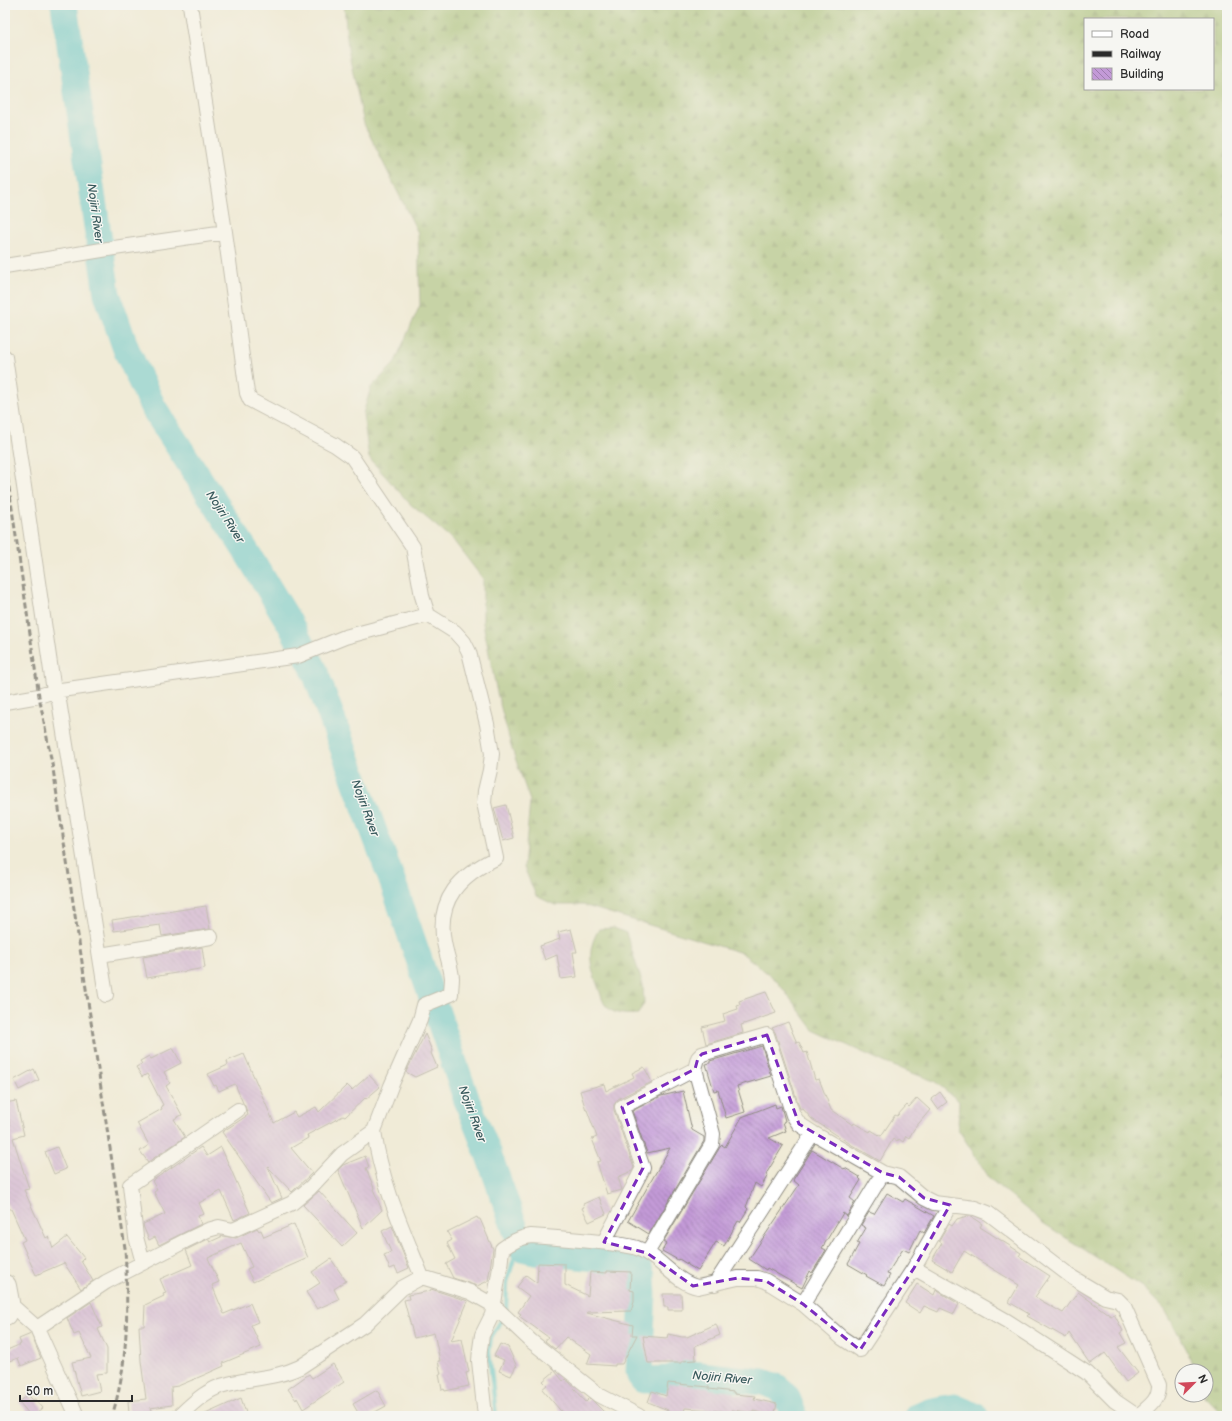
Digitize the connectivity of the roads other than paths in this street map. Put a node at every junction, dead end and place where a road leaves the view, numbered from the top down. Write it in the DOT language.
graph roads {
  1 [pos="190,5"];
  2 [pos="225,232"];
  3 [pos="5,266"];
  4 [pos="5,357"];
  5 [pos="428,615"];
  6 [pos="54,691"];
  7 [pos="5,702"];
  8 [pos="211,937"];
  9 [pos="100,954"];
  10 [pos="106,996"];
  11 [pos="695,1069"];
  12 [pos="238,1110"];
  13 [pos="374,1131"];
  14 [pos="813,1133"];
  15 [pos="883,1173"];
  16 [pos="950,1205"];
  17 [pos="604,1242"];
  18 [pos="647,1253"];
  19 [pos="143,1263"];
  20 [pos="914,1268"];
  21 [pos="422,1277"];
  22 [pos="715,1284"];
  23 [pos="6,1300"];
  24 [pos="803,1304"];
  25 [pos="496,1307"];
  26 [pos="37,1328"];
  27 [pos="77,1416"];
  28 [pos="179,1416"];
  29 [pos="485,1416"];
  30 [pos="639,1416"];
  31 [pos="1137,1416"];
  1 -- 2 [label="street"];
  2 -- 3 [label="street"];
  2 -- 5 [label="street"];
  4 -- 6 [label="street"];
  5 -- 6 [label="street"];
  5 -- 13 [label="street"];
  6 -- 7 [label="street"];
  6 -- 9 [label="street"];
  8 -- 9 [label="street"];
  9 -- 10 [label="street"];
  11 -- 14 [label="street"];
  11 -- 17 [label="street"];
  11 -- 18 [label="street"];
  12 -- 19 [label="street"];
  13 -- 19 [label="street"];
  13 -- 21 [label="street"];
  14 -- 15 [label="street"];
  14 -- 22 [label="street"];
  15 -- 16 [label="street"];
  15 -- 24 [label="street"];
  16 -- 20 [label="street"];
  16 -- 31 [label="street"];
  17 -- 18 [label="street"];
  17 -- 25 [label="street"];
  18 -- 22 [label="street"];
  19 -- 26 [label="street"];
  20 -- 24 [label="street"];
  20 -- 31 [label="street"];
  21 -- 25 [label="street"];
  21 -- 28 [label="street"];
  22 -- 24 [label="street"];
  23 -- 26 [label="street"];
  25 -- 29 [label="street"];
  25 -- 30 [label="street"];
  26 -- 27 [label="street"];
}
